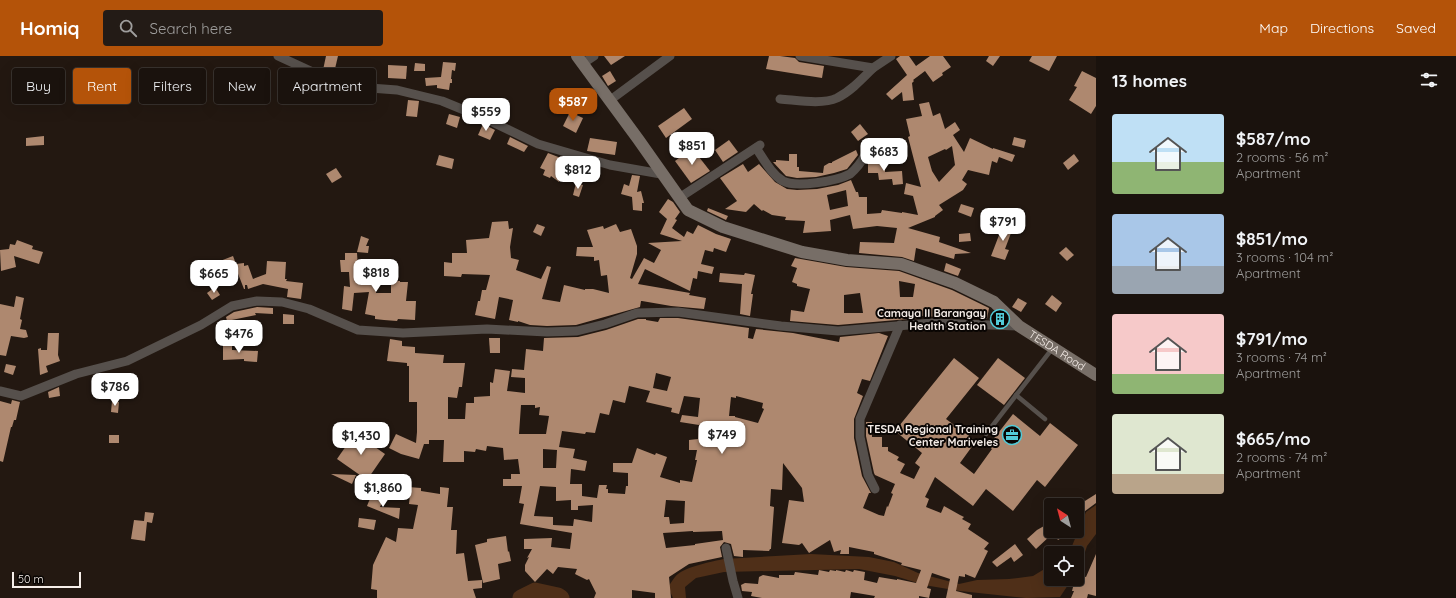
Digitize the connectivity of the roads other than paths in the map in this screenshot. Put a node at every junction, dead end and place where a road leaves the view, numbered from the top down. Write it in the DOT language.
graph roads {
  1 [pos="278,56"];
  2 [pos="594,56"];
  3 [pos="670,56"];
  4 [pos="800,56"];
  5 [pos="891,56"];
  6 [pos="580,60"];
  7 [pos="873,68"];
  8 [pos="780,99"];
  9 [pos="608,100"];
  10 [pos="865,155"];
  11 [pos="661,174"];
  12 [pos="679,198"];
  13 [pos="900,326"];
  14 [pos="1019,326"];
  15 [pos="1053,348"];
  16 [pos="1096,375"];
  17 [pos="0,391"];
  18 [pos="1016,395"];
  19 [pos="1045,419"];
  20 [pos="986,434"];
  21 [pos="875,489"];
  22 [pos="726,551"];
  23 [pos="738,598"];
  1 -- 11 [label="street"];
  2 -- 6 [label="street"];
  3 -- 9 [label="street"];
  4 -- 7 [label="street"];
  5 -- 7 [label="street"];
  6 -- 9 [label="street, TESDA Road"];
  7 -- 8 [label="street"];
  9 -- 11 [label="street, TESDA Road"];
  10 -- 12 [label="street"];
  11 -- 12 [label="street, TESDA Road"];
  12 -- 14 [label="street, TESDA Road"];
  13 -- 14 [label="street"];
  13 -- 17 [label="street"];
  13 -- 21 [label="street"];
  14 -- 15 [label="street, TESDA Road"];
  15 -- 16 [label="street, TESDA Road"];
  15 -- 18 [label="lane"];
  18 -- 19 [label="lane"];
  18 -- 20 [label="lane"];
  22 -- 23 [label="street"];
}
